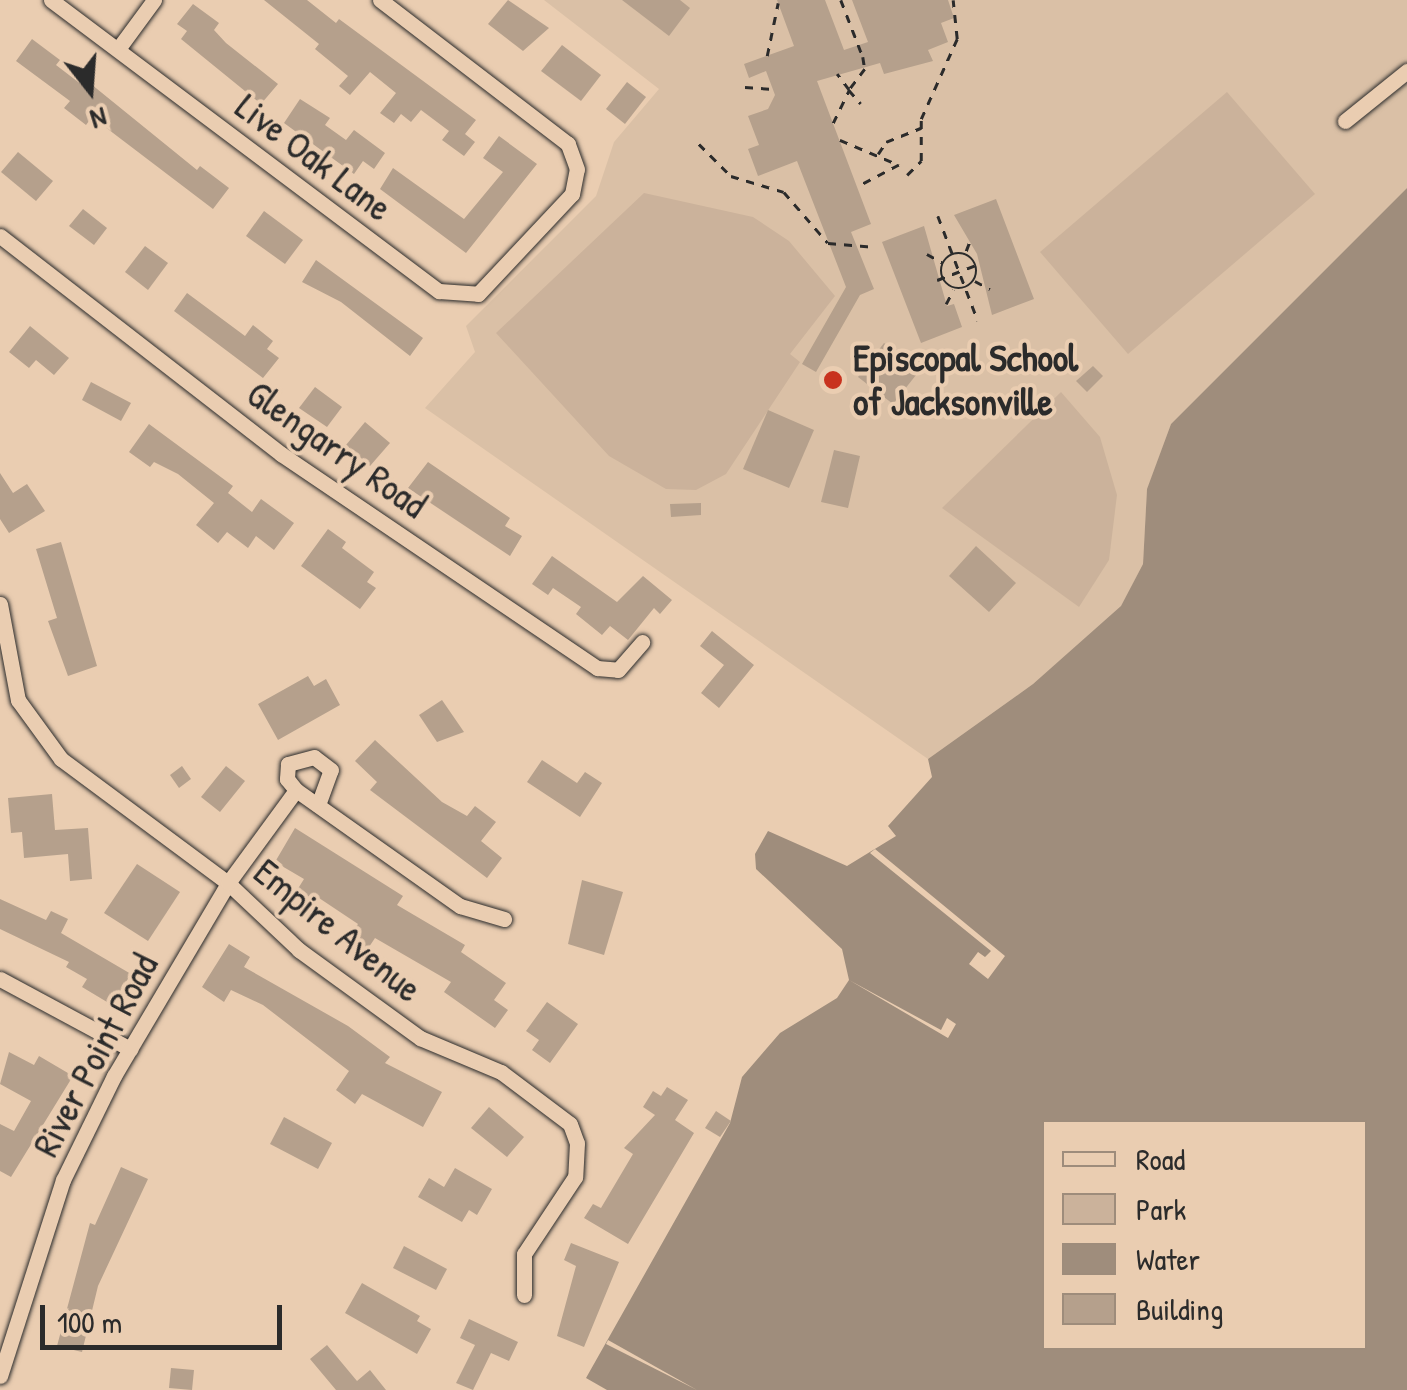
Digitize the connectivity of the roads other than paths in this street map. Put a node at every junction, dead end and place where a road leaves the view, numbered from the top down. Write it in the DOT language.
graph roads {
  1 [pos="50,0"];
  2 [pos="154,0"];
  3 [pos="380,0"];
  4 [pos="118,50"];
  5 [pos="1407,72"];
  6 [pos="1345,121"];
  7 [pos="0,236"];
  8 [pos="0,604"];
  9 [pos="642,642"];
  10 [pos="296,790"];
  11 [pos="318,804"];
  12 [pos="228,882"];
  13 [pos="504,920"];
  14 [pos="0,979"];
  15 [pos="130,1050"];
  16 [pos="524,1296"];
  17 [pos="0,1376"];
  1 -- 4 [label="street, Live Oak Lane"];
  2 -- 4 [label="street"];
  3 -- 4 [label="street, Live Oak Lane"];
  5 -- 6 [label="street"];
  7 -- 9 [label="street, Glengarry Road"];
  8 -- 12 [label="street, Empire Avenue"];
  10 -- 11 [label="street"];
  10 -- 11 [label="street"];
  10 -- 12 [label="street, River Point Road"];
  11 -- 13 [label="street"];
  12 -- 15 [label="street, River Point Road"];
  12 -- 16 [label="street, Empire Avenue"];
  14 -- 15 [label="street"];
  15 -- 17 [label="street, River Point Road"];
}
